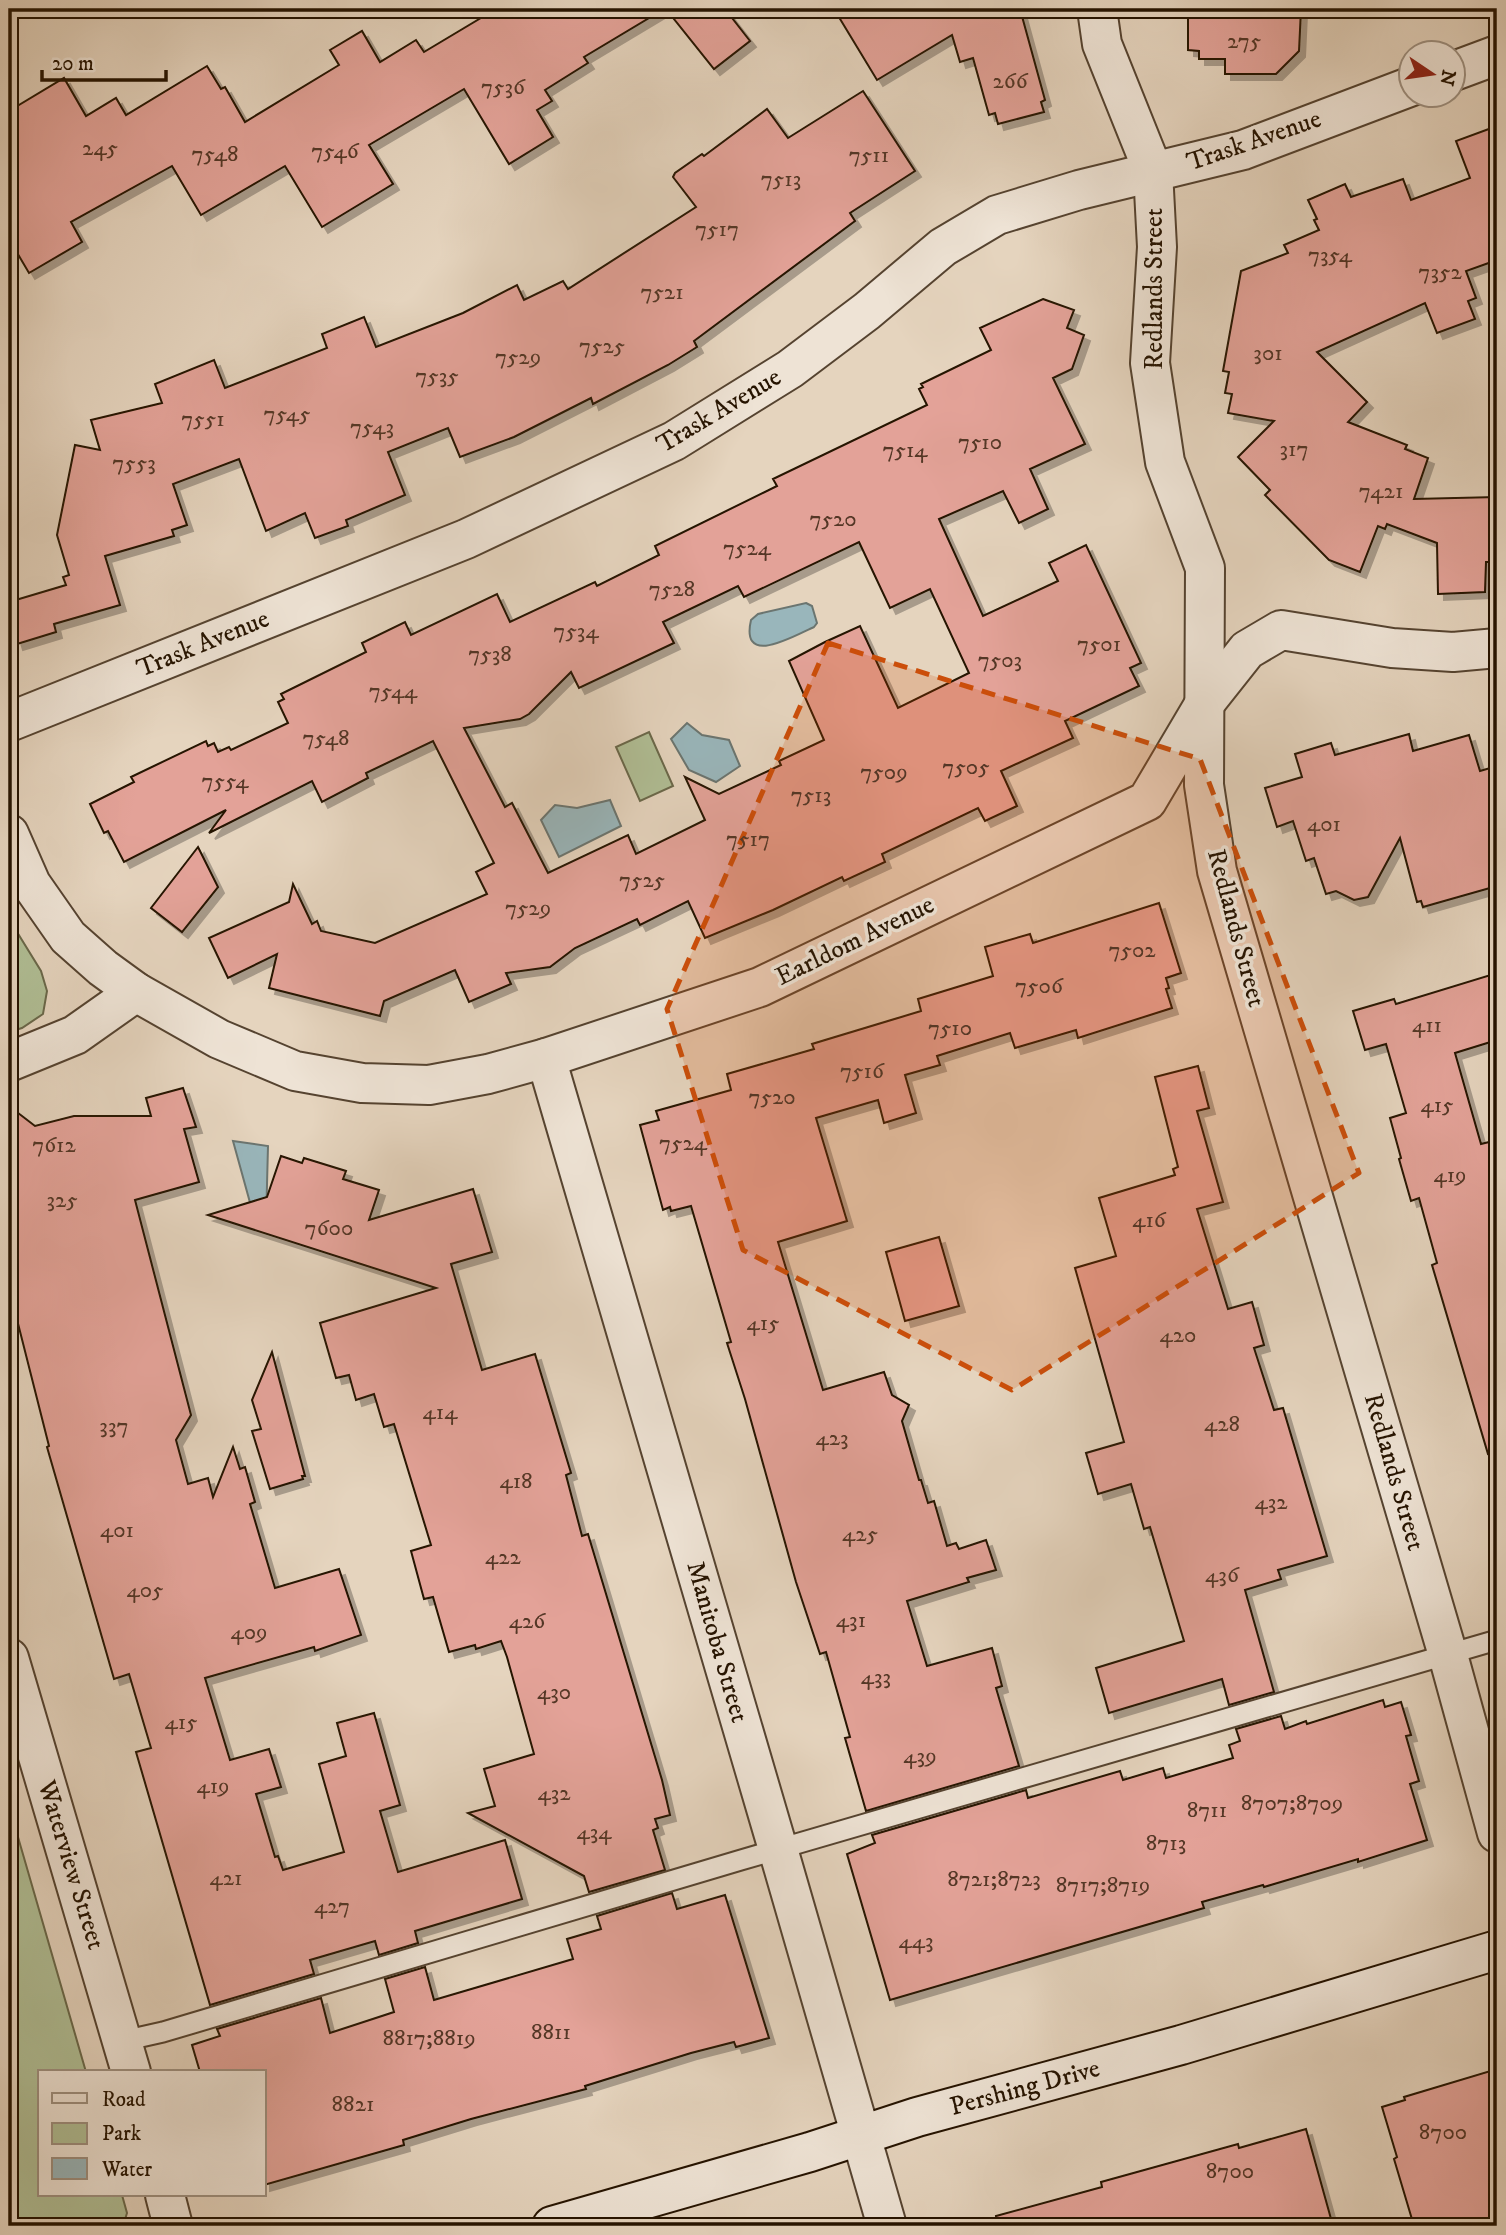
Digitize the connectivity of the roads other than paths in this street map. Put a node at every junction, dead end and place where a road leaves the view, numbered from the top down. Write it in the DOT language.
graph roads {
  1 [pos="1097,9"];
  2 [pos="1497,55"];
  3 [pos="1468,66"];
  4 [pos="1398,91"];
  5 [pos="1153,171"];
  6 [pos="1497,648"];
  7 [pos="1205,703"];
  8 [pos="9,722"];
  9 [pos="9,834"];
  10 [pos="136,992"];
  11 [pos="546,1058"];
  12 [pos="9,1062"];
  13 [pos="1497,1640"];
  14 [pos="1448,1655"];
  15 [pos="9,1658"];
  16 [pos="1497,1833"];
  17 [pos="779,1849"];
  18 [pos="1497,1950"];
  19 [pos="127,2057"];
  20 [pos="859,2136"];
  21 [pos="165,2196"];
  22 [pos="173,2226"];
  23 [pos="552,2226"];
  24 [pos="887,2226"];
  1 -- 5 [label="street, Redlands Street"];
  2 -- 3 [label="street"];
  4 -- 5 [label="street, Trask Avenue"];
  5 -- 7 [label="street, Redlands Street"];
  5 -- 8 [label="street, Trask Avenue"];
  6 -- 7 [label="street, Earldom Avenue"];
  7 -- 11 [label="street, Earldom Avenue"];
  7 -- 14 [label="street, Redlands Street"];
  9 -- 10 [label="street, Earldom Avenue"];
  10 -- 11 [label="street, Earldom Avenue"];
  10 -- 12 [label="street"];
  11 -- 17 [label="street, Manitoba Street"];
  13 -- 14 [label="lane"];
  14 -- 16 [label="street, Redlands Street"];
  14 -- 17 [label="lane"];
  15 -- 19 [label="street, Waterview Street"];
  17 -- 19 [label="lane"];
  17 -- 20 [label="street, Manitoba Street"];
  18 -- 20 [label="street, Pershing Drive"];
  20 -- 23 [label="street, Pershing Drive"];
  20 -- 24 [label="street, Manitoba Street"];
  21 -- 22 [label="street"];
}
